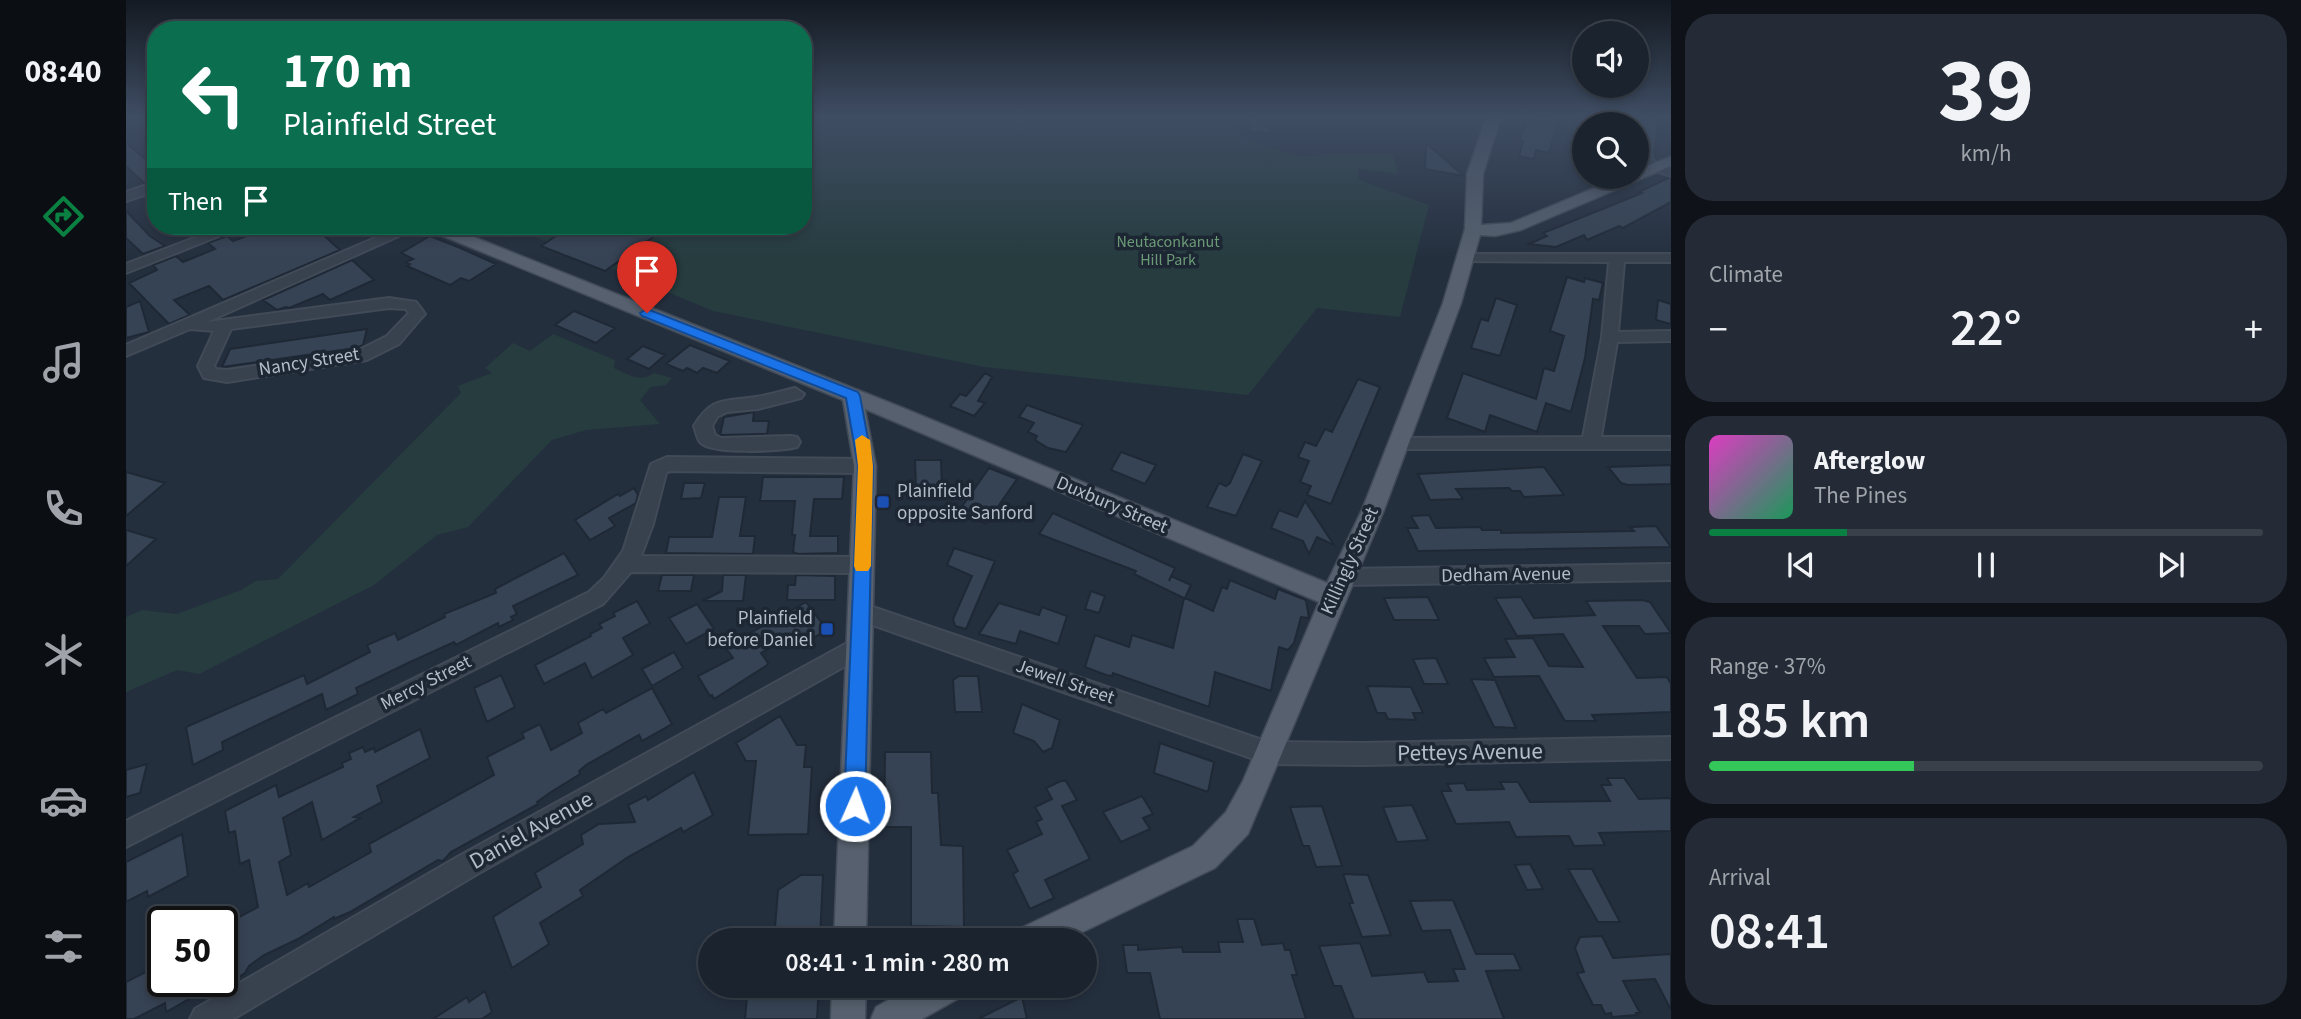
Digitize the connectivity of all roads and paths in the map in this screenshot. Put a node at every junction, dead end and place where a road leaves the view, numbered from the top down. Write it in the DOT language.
graph roads {
  1 [pos="1478,164"];
  2 [pos="1654,170"];
  3 [pos="147,189"];
  4 [pos="126,197"];
  5 [pos="1473,229"];
  6 [pos="214,235"];
  7 [pos="393,235"];
  8 [pos="454,235"];
  9 [pos="1465,258"];
  10 [pos="1671,258"];
  11 [pos="1618,259"];
  12 [pos="126,269"];
  13 [pos="187,324"];
  14 [pos="225,325"];
  15 [pos="1671,336"];
  16 [pos="1609,337"];
  17 [pos="126,351"];
  18 [pos="795,394"];
  19 [pos="853,396"];
  20 [pos="791,442"];
  21 [pos="1671,443"];
  22 [pos="1398,444"];
  23 [pos="1591,444"];
  24 [pos="866,466"];
  25 [pos="658,470"];
  26 [pos="627,564"];
  27 [pos="862,565"];
  28 [pos="1671,572"];
  29 [pos="1338,587"];
  30 [pos="861,612"];
  31 [pos="860,646"];
  32 [pos="1671,748"];
  33 [pos="1268,752"];
  34 [pos="126,834"];
  35 [pos="850,928"];
  36 [pos="1055,928"];
  37 [pos="849,998"];
  38 [pos="929,998"];
  39 [pos="899,1017"];
  40 [pos="205,1019"];
  41 [pos="848,1019"];
  1 -- 5 [label="main road, Killingly Street"];
  2 -- 5 [label="main road"];
  3 -- 4 [label="street"];
  5 -- 9 [label="main road, Killingly Street"];
  6 -- 12 [label="street"];
  7 -- 13 [label="street"];
  8 -- 19 [label="main road, Duxbury Street"];
  9 -- 11 [label="street"];
  9 -- 22 [label="main road, Killingly Street"];
  10 -- 11 [label="street"];
  11 -- 16 [label="street"];
  13 -- 14 [label="street, Nancy Street"];
  13 -- 17 [label="street"];
  14 -- 14 [label="street, Nancy Street"];
  15 -- 16 [label="street"];
  16 -- 23 [label="street"];
  18 -- 20 [label="street"];
  19 -- 24 [label="main road"];
  19 -- 29 [label="main road, Duxbury Street"];
  21 -- 23 [label="street"];
  22 -- 23 [label="street"];
  22 -- 29 [label="main road, Killingly Street"];
  24 -- 25 [label="street"];
  24 -- 27 [label="main road"];
  25 -- 26 [label="street, Mercy Street"];
  26 -- 27 [label="street"];
  26 -- 34 [label="street, Mercy Street"];
  27 -- 30 [label="main road"];
  28 -- 29 [label="street, Dedham Avenue"];
  29 -- 33 [label="main road, Killingly Street"];
  30 -- 31 [label="main road"];
  30 -- 33 [label="street, Jewell Street"];
  31 -- 35 [label="main road"];
  31 -- 40 [label="street, Daniel Avenue"];
  32 -- 33 [label="street, Petteys Avenue"];
  33 -- 36 [label="main road, Killingly Street"];
  37 -- 41 [label="main road"];
  38 -- 39 [label="main road"];
}
